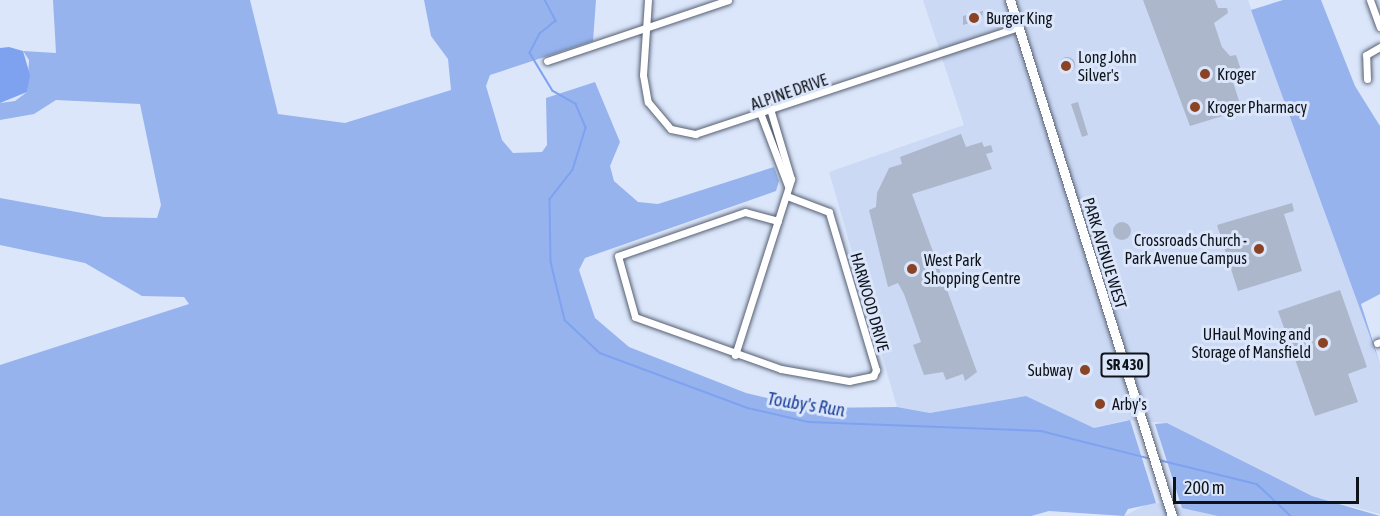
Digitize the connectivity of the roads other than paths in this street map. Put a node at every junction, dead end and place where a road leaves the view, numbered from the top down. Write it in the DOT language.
graph roads {
  1 [pos="648,0"];
  2 [pos="728,0"];
  3 [pos="1010,0"];
  4 [pos="1370,0"];
  5 [pos="1018,27"];
  6 [pos="1380,27"];
  7 [pos="647,28"];
  8 [pos="1380,47"];
  9 [pos="547,62"];
  10 [pos="1367,79"];
  11 [pos="771,112"];
  12 [pos="761,115"];
  13 [pos="789,186"];
  14 [pos="787,196"];
  15 [pos="778,221"];
  16 [pos="735,355"];
  17 [pos="1172,516"];
  1 -- 7 [label="street, ALPINE DRIVE"];
  2 -- 7 [label="street"];
  3 -- 5 [label="main road, PARK AVENUE WEST / SR 430"];
  4 -- 6 [label="street"];
  5 -- 11 [label="street, ALPINE DRIVE"];
  5 -- 17 [label="main road, PARK AVENUE WEST / SR 430"];
  7 -- 9 [label="street"];
  7 -- 12 [label="street, ALPINE DRIVE"];
  8 -- 10 [label="street"];
  11 -- 12 [label="street, ALPINE DRIVE"];
  11 -- 13 [label="street"];
  12 -- 13 [label="street"];
  13 -- 14 [label="street"];
  14 -- 15 [label="street"];
  14 -- 16 [label="street, HARWOOD DRIVE"];
  15 -- 16 [label="street"];
  15 -- 16 [label="street, HARWOOD DRIVE"];
}
